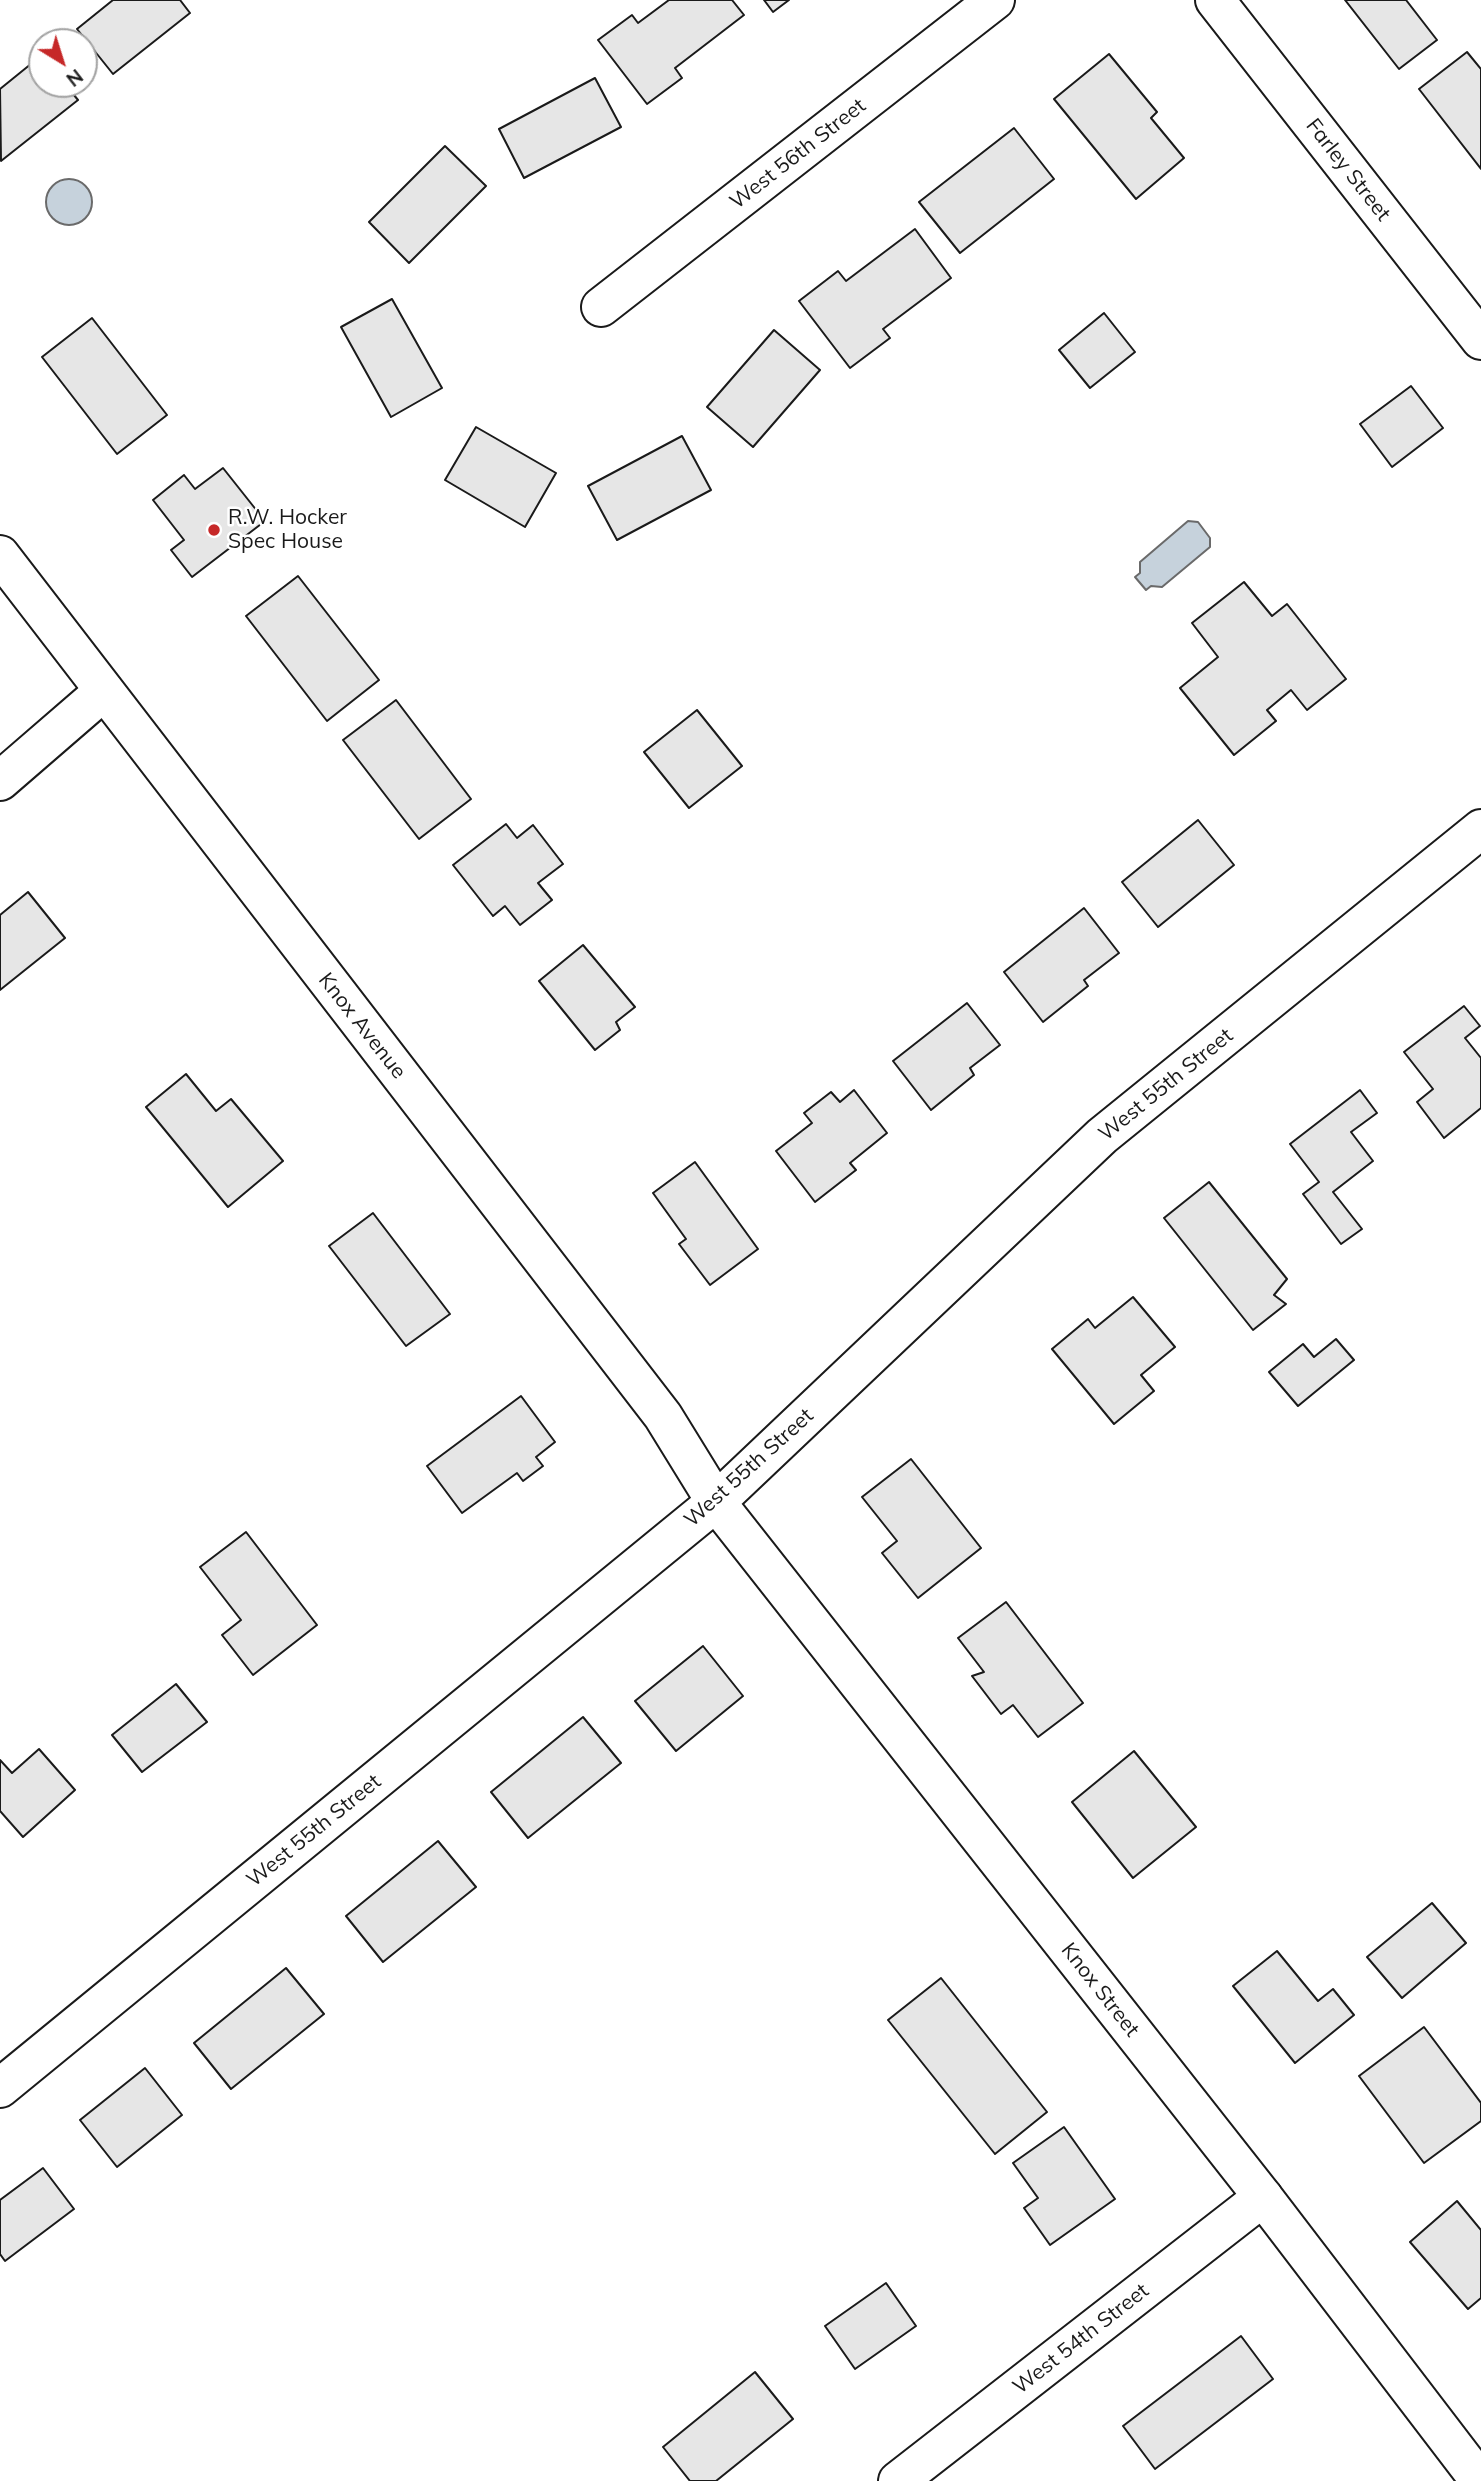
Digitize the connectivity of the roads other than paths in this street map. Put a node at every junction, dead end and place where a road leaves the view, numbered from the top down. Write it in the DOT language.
graph roads {
  1 [pos="995,0"];
  2 [pos="1215,0"];
  3 [pos="601,307"];
  4 [pos="1481,340"];
  5 [pos="0,555"];
  6 [pos="104,691"];
  7 [pos="0,781"];
  8 [pos="1481,829"];
  9 [pos="716,1502"];
  10 [pos="0,2088"];
  11 [pos="1263,2197"];
  12 [pos="898,2481"];
  13 [pos="1480,2481"];
  1 -- 3 [label="street, West 56th Street"];
  2 -- 4 [label="street, Farley Street"];
  5 -- 6 [label="street, Knox Avenue"];
  6 -- 7 [label="street"];
  6 -- 9 [label="street, Knox Avenue"];
  8 -- 9 [label="street, West 55th Street"];
  9 -- 10 [label="street, West 55th Street"];
  9 -- 11 [label="street, Knox Street"];
  11 -- 12 [label="street, West 54th Street"];
  11 -- 13 [label="street, Knox Street"];
}
